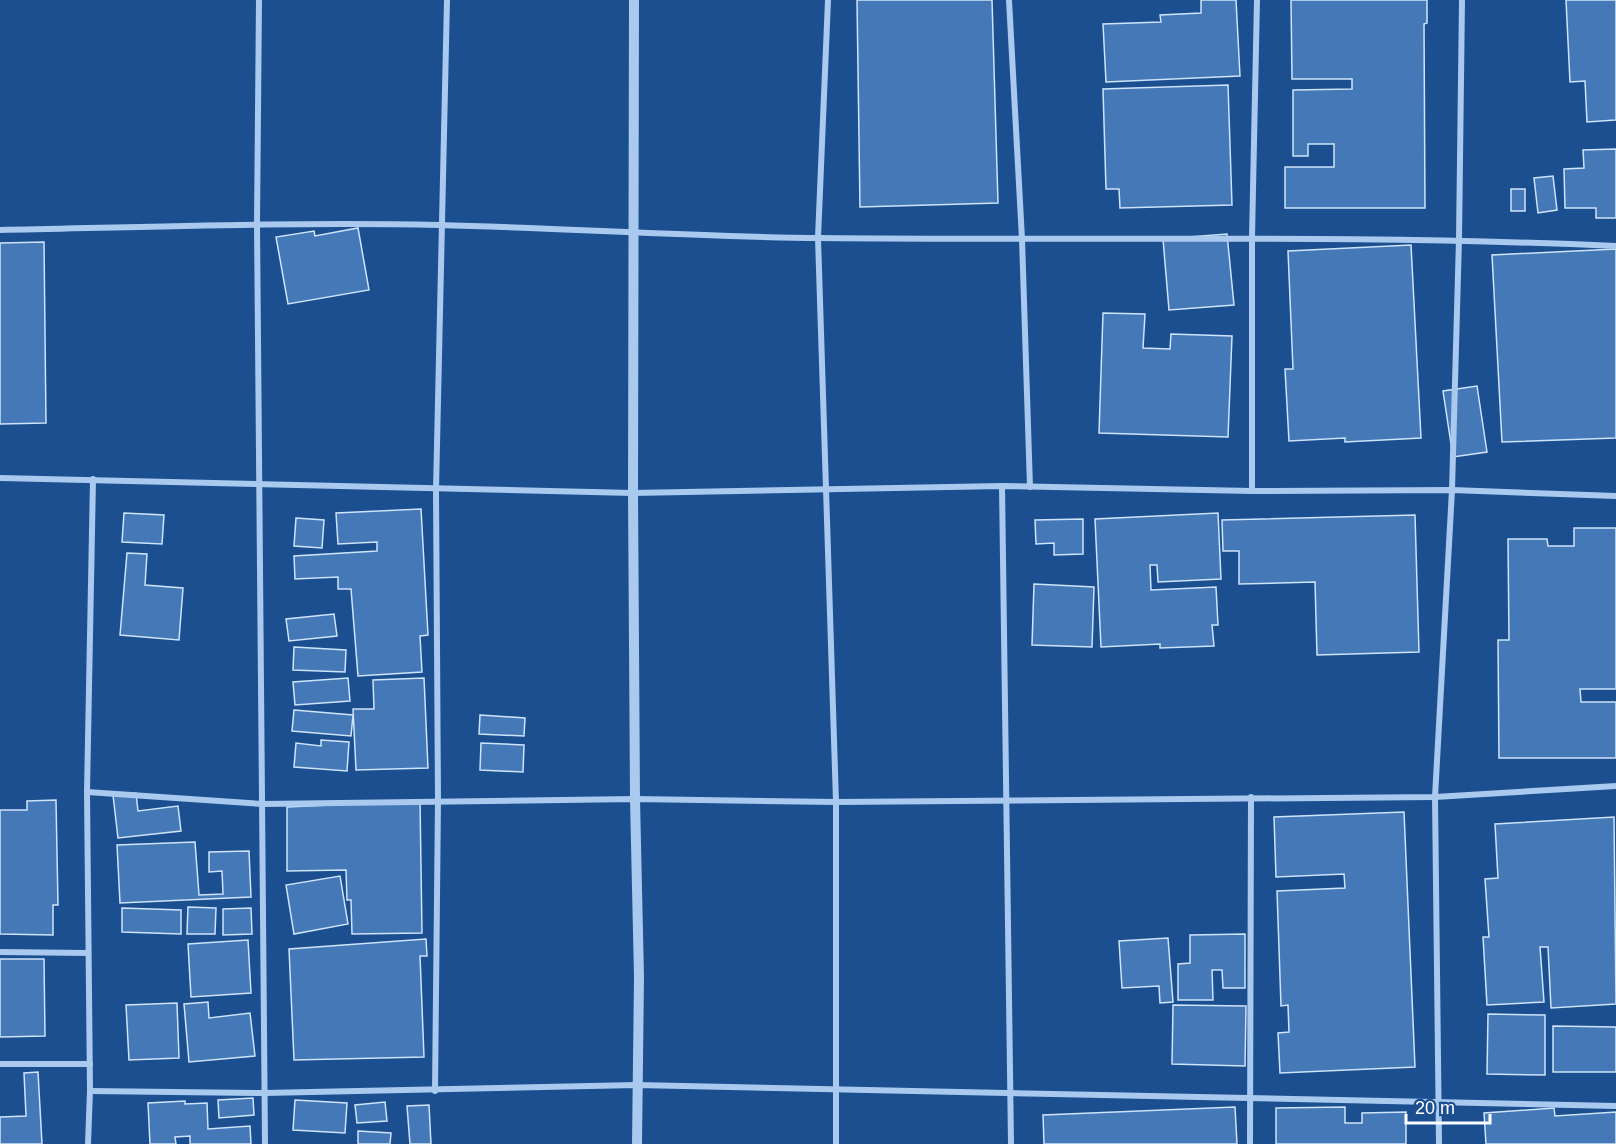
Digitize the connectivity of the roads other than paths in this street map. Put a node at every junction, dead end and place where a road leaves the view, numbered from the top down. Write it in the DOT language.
graph roads {
  1 [pos="259,0"];
  2 [pos="447,0"];
  3 [pos="634,0"];
  4 [pos="828,0"];
  5 [pos="1009,0"];
  6 [pos="1257,0"];
  7 [pos="1462,0"];
  8 [pos="257,224"];
  9 [pos="440,225"];
  10 [pos="0,230"];
  11 [pos="632,233"];
  12 [pos="1252,237"];
  13 [pos="818,238"];
  14 [pos="1459,238"];
  15 [pos="1022,239"];
  16 [pos="1616,246"];
  17 [pos="0,478"];
  18 [pos="93,479"];
  19 [pos="259,486"];
  20 [pos="1002,486"];
  21 [pos="1030,487"];
  22 [pos="824,489"];
  23 [pos="436,490"];
  24 [pos="1452,490"];
  25 [pos="1252,491"];
  26 [pos="633,493"];
  27 [pos="1616,496"];
  28 [pos="1616,786"];
  29 [pos="87,792"];
  30 [pos="1251,796"];
  31 [pos="1435,797"];
  32 [pos="635,799"];
  33 [pos="438,800"];
  34 [pos="1008,800"];
  35 [pos="836,802"];
  36 [pos="262,804"];
  37 [pos="0,952"];
  38 [pos="88,952"];
  39 [pos="0,1064"];
  40 [pos="90,1064"];
  41 [pos="637,1085"];
  42 [pos="836,1089"];
  43 [pos="435,1090"];
  44 [pos="90,1091"];
  45 [pos="264,1093"];
  46 [pos="1011,1094"];
  47 [pos="1248,1097"];
  48 [pos="1437,1101"];
  49 [pos="1616,1106"];
  50 [pos="88,1144"];
  51 [pos="265,1144"];
  52 [pos="637,1144"];
  53 [pos="836,1144"];
  54 [pos="1011,1144"];
  55 [pos="1250,1144"];
  56 [pos="1438,1144"];
  1 -- 8 [label="street"];
  2 -- 9 [label="street"];
  3 -- 11 [label="street"];
  4 -- 13 [label="street"];
  5 -- 15 [label="street"];
  6 -- 12 [label="street"];
  7 -- 14 [label="street"];
  8 -- 9 [label="street"];
  8 -- 10 [label="street"];
  8 -- 19 [label="street"];
  9 -- 11 [label="street"];
  9 -- 23 [label="street"];
  11 -- 13 [label="street"];
  11 -- 26 [label="street"];
  12 -- 14 [label="street"];
  12 -- 15 [label="street"];
  12 -- 25 [label="street"];
  13 -- 15 [label="street"];
  13 -- 22 [label="street"];
  14 -- 16 [label="street"];
  14 -- 24 [label="street"];
  15 -- 21 [label="street"];
  17 -- 18 [label="street"];
  18 -- 19 [label="street"];
  18 -- 29 [label="street"];
  19 -- 23 [label="street"];
  19 -- 36 [label="street"];
  20 -- 21 [label="street"];
  20 -- 22 [label="street"];
  20 -- 34 [label="street"];
  21 -- 25 [label="street"];
  22 -- 26 [label="street"];
  22 -- 35 [label="street"];
  23 -- 26 [label="street"];
  23 -- 33 [label="street"];
  24 -- 25 [label="street"];
  24 -- 27 [label="street"];
  24 -- 31 [label="street"];
  26 -- 32 [label="street"];
  28 -- 31 [label="street"];
  29 -- 36 [label="street"];
  29 -- 38 [label="street"];
  30 -- 31 [label="street"];
  30 -- 34 [label="street"];
  30 -- 47 [label="street"];
  31 -- 48 [label="street"];
  32 -- 33 [label="street"];
  32 -- 35 [label="street"];
  32 -- 41 [label="street"];
  33 -- 36 [label="street"];
  33 -- 43 [label="street"];
  34 -- 35 [label="street"];
  34 -- 46 [label="street"];
  35 -- 42 [label="street"];
  36 -- 45 [label="street"];
  37 -- 38 [label="street"];
  38 -- 40 [label="street"];
  39 -- 40 [label="street"];
  40 -- 44 [label="street"];
  41 -- 42 [label="street"];
  41 -- 43 [label="street"];
  41 -- 52 [label="street"];
  42 -- 46 [label="street"];
  42 -- 53 [label="street"];
  43 -- 45 [label="street"];
  44 -- 45 [label="street"];
  44 -- 50 [label="street"];
  45 -- 51 [label="street"];
  46 -- 47 [label="street"];
  46 -- 54 [label="street"];
  47 -- 48 [label="street"];
  47 -- 55 [label="street"];
  48 -- 49 [label="street"];
  48 -- 56 [label="street"];
}
